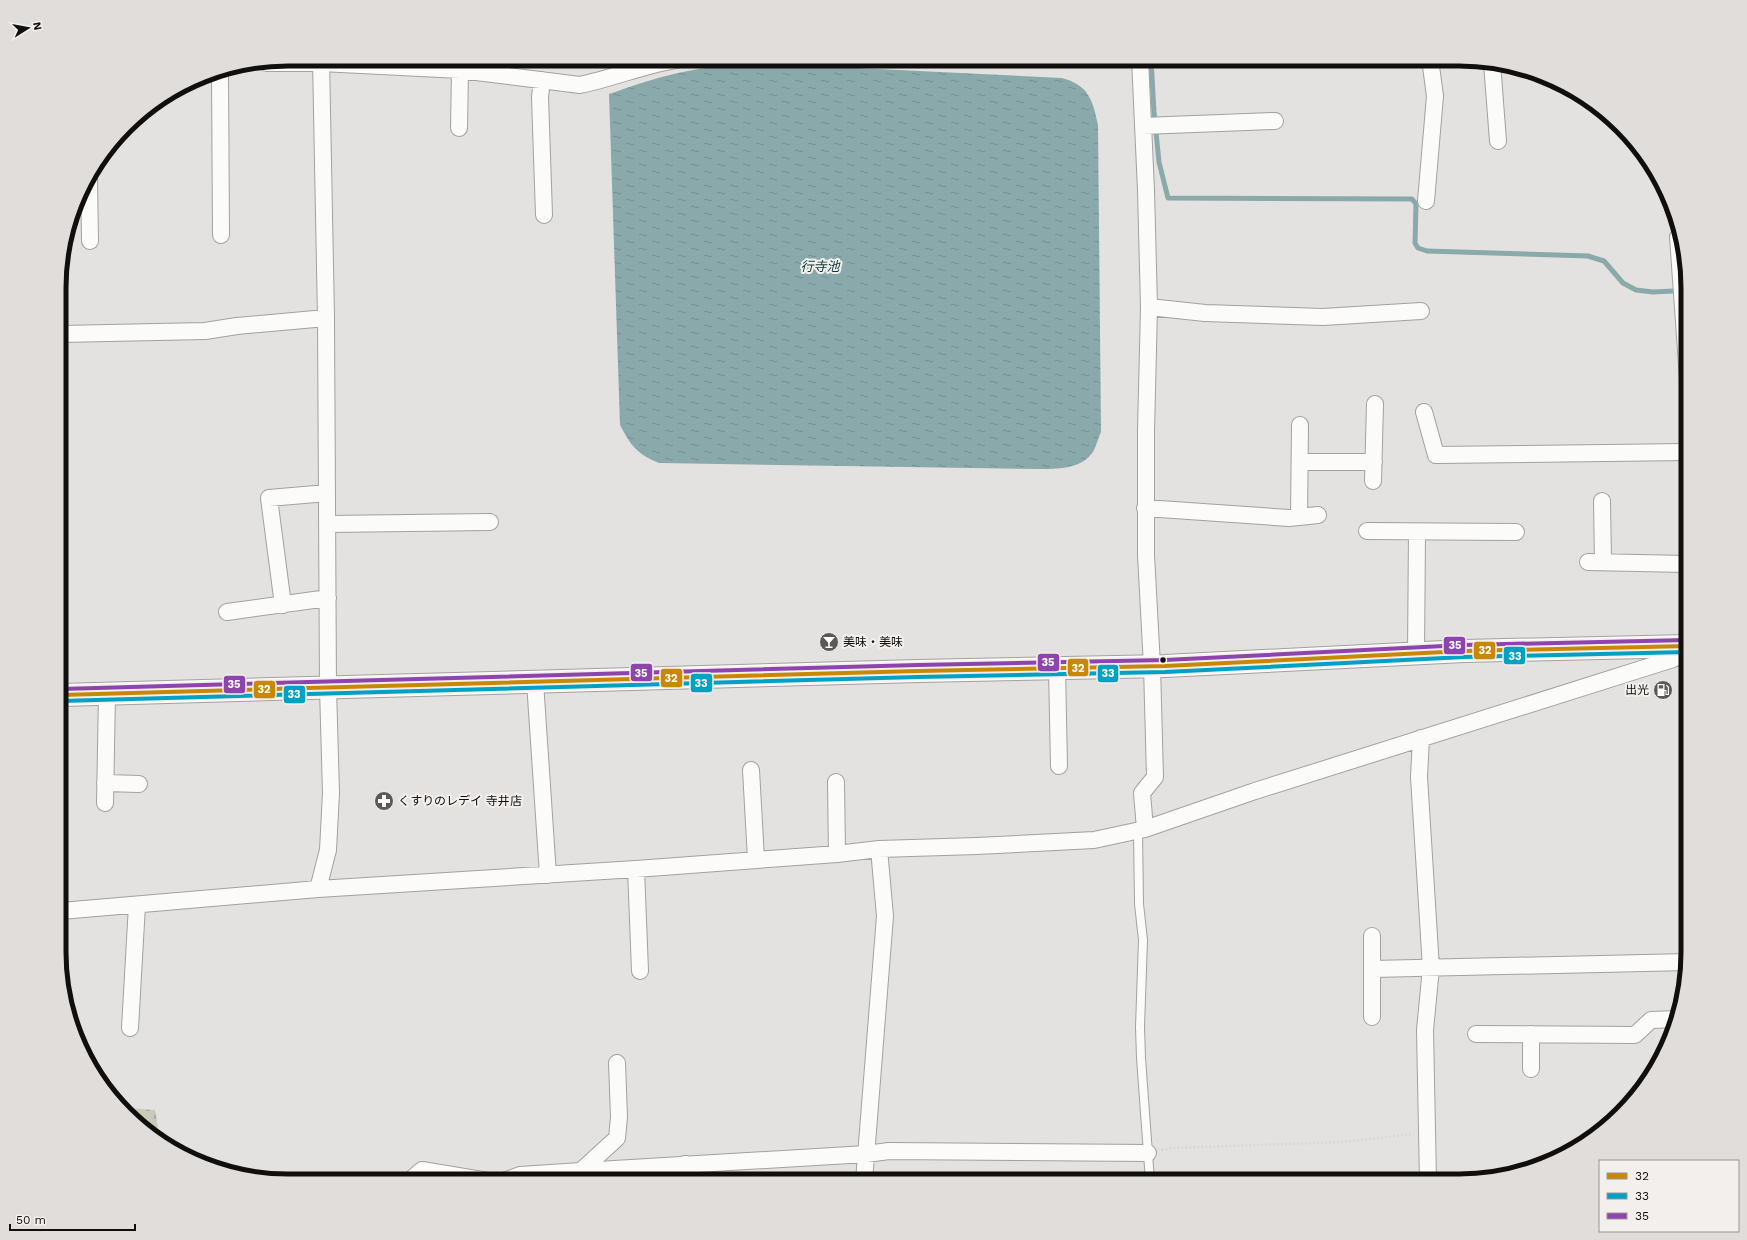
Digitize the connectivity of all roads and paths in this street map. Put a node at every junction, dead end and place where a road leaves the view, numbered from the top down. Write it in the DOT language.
graph roads {
  1 [pos="321,66"];
  2 [pos="398,66"];
  3 [pos="648,66"];
  4 [pos="1141,66"];
  5 [pos="1431,66"];
  6 [pos="1492,69"];
  7 [pos="460,70"];
  8 [pos="220,77"];
  9 [pos="542,80"];
  10 [pos="1275,121"];
  11 [pos="1151,125"];
  12 [pos="459,128"];
  13 [pos="1498,141"];
  14 [pos="89,190"];
  15 [pos="1426,201"];
  16 [pos="544,215"];
  17 [pos="221,235"];
  18 [pos="90,241"];
  19 [pos="1149,307"];
  20 [pos="1421,311"];
  21 [pos="326,318"];
  22 [pos="66,334"];
  23 [pos="1375,404"];
  24 [pos="1424,412"];
  25 [pos="1300,426"];
  26 [pos="1681,452"];
  27 [pos="1300,462"];
  28 [pos="1374,462"];
  29 [pos="1373,481"];
  30 [pos="327,493"];
  31 [pos="1602,501"];
  32 [pos="1145,508"];
  33 [pos="1318,515"];
  34 [pos="1299,517"];
  35 [pos="490,522"];
  36 [pos="327,524"];
  37 [pos="1367,531"];
  38 [pos="1417,532"];
  39 [pos="1516,532"];
  40 [pos="1681,564"];
  41 [pos="328,598"];
  42 [pos="283,605"];
  43 [pos="227,612"];
  44 [pos="1681,646"];
  45 [pos="1416,653"];
  46 [pos="1681,655"];
  47 [pos="1152,666"];
  48 [pos="1057,668"];
  49 [pos="535,682"];
  50 [pos="328,688"];
  51 [pos="107,694"];
  52 [pos="66,695"];
  53 [pos="1421,738"];
  54 [pos="1060,766"];
  55 [pos="752,770"];
  56 [pos="836,782"];
  57 [pos="106,783"];
  58 [pos="139,784"];
  59 [pos="105,803"];
  60 [pos="1142,830"];
  61 [pos="879,849"];
  62 [pos="837,854"];
  63 [pos="756,859"];
  64 [pos="636,869"];
  65 [pos="548,875"];
  66 [pos="318,889"];
  67 [pos="137,906"];
  68 [pos="66,911"];
  69 [pos="1372,936"];
  70 [pos="1681,962"];
  71 [pos="1431,968"];
  72 [pos="1372,969"];
  73 [pos="640,971"];
  74 [pos="1372,1017"];
  75 [pos="1670,1019"];
  76 [pos="130,1028"];
  77 [pos="1476,1034"];
  78 [pos="1531,1034"];
  79 [pos="617,1063"];
  80 [pos="1531,1069"];
  81 [pos="1427,1132"];
  82 [pos="1148,1153"];
  83 [pos="866,1154"];
  84 [pos="685,1164"];
  85 [pos="417,1174"];
  86 [pos="446,1174"];
  87 [pos="583,1174"];
  88 [pos="598,1174"];
  89 [pos="686,1174"];
  90 [pos="865,1174"];
  91 [pos="1150,1174"];
  92 [pos="1428,1174"];
  1 -- 21 [label="street"];
  2 -- 7 [label="street"];
  3 -- 9 [label="street"];
  4 -- 11 [label="street"];
  5 -- 15 [label="street"];
  6 -- 13 [label="street"];
  7 -- 9 [label="street"];
  7 -- 12 [label="street"];
  8 -- 17 [label="street"];
  9 -- 16 [label="street"];
  10 -- 11 [label="street"];
  11 -- 19 [label="street"];
  14 -- 18 [label="street"];
  19 -- 20 [label="street"];
  19 -- 32 [label="street"];
  21 -- 22 [label="street"];
  21 -- 30 [label="street"];
  23 -- 28 [label="street"];
  24 -- 26 [label="street"];
  25 -- 27 [label="street"];
  27 -- 28 [label="street"];
  27 -- 34 [label="street"];
  28 -- 29 [label="street"];
  30 -- 36 [label="street"];
  30 -- 42 [label="street"];
  31 -- 40 [label="street"];
  32 -- 34 [label="street"];
  32 -- 47 [label="street"];
  33 -- 34 [label="street"];
  35 -- 36 [label="street"];
  36 -- 41 [label="street"];
  37 -- 38 [label="street"];
  38 -- 39 [label="street"];
  38 -- 45 [label="street"];
  41 -- 42 [label="street"];
  41 -- 50 [label="street"];
  42 -- 43 [label="street"];
  44 -- 45 [label="main road"];
  45 -- 47 [label="main road"];
  46 -- 53 [label="street"];
  47 -- 48 [label="main road"];
  47 -- 60 [label="street"];
  48 -- 49 [label="main road"];
  48 -- 54 [label="street"];
  49 -- 50 [label="main road"];
  49 -- 65 [label="street"];
  50 -- 51 [label="main road"];
  50 -- 66 [label="street"];
  51 -- 52 [label="main road"];
  51 -- 57 [label="street"];
  53 -- 60 [label="street"];
  53 -- 71 [label="street"];
  55 -- 63 [label="street"];
  56 -- 62 [label="street"];
  57 -- 58 [label="street"];
  57 -- 59 [label="street"];
  60 -- 61 [label="street"];
  60 -- 82 [label="lane"];
  61 -- 62 [label="street"];
  61 -- 83 [label="street"];
  62 -- 63 [label="street"];
  63 -- 64 [label="street"];
  64 -- 65 [label="street"];
  64 -- 73 [label="street"];
  65 -- 66 [label="street"];
  66 -- 67 [label="street"];
  67 -- 68 [label="street"];
  67 -- 76 [label="street"];
  69 -- 72 [label="street"];
  70 -- 71 [label="street"];
  71 -- 72 [label="street"];
  71 -- 81 [label="street"];
  72 -- 74 [label="street"];
  75 -- 78 [label="street"];
  77 -- 78 [label="street"];
  78 -- 80 [label="street"];
  79 -- 87 [label="street"];
  81 -- 82 [label="path"];
  81 -- 92 [label="street"];
  82 -- 83 [label="street"];
  82 -- 91 [label="lane"];
  83 -- 84 [label="street"];
  83 -- 90 [label="street"];
  84 -- 88 [label="street"];
  84 -- 89 [label="street"];
  85 -- 86 [label="street"];
}
